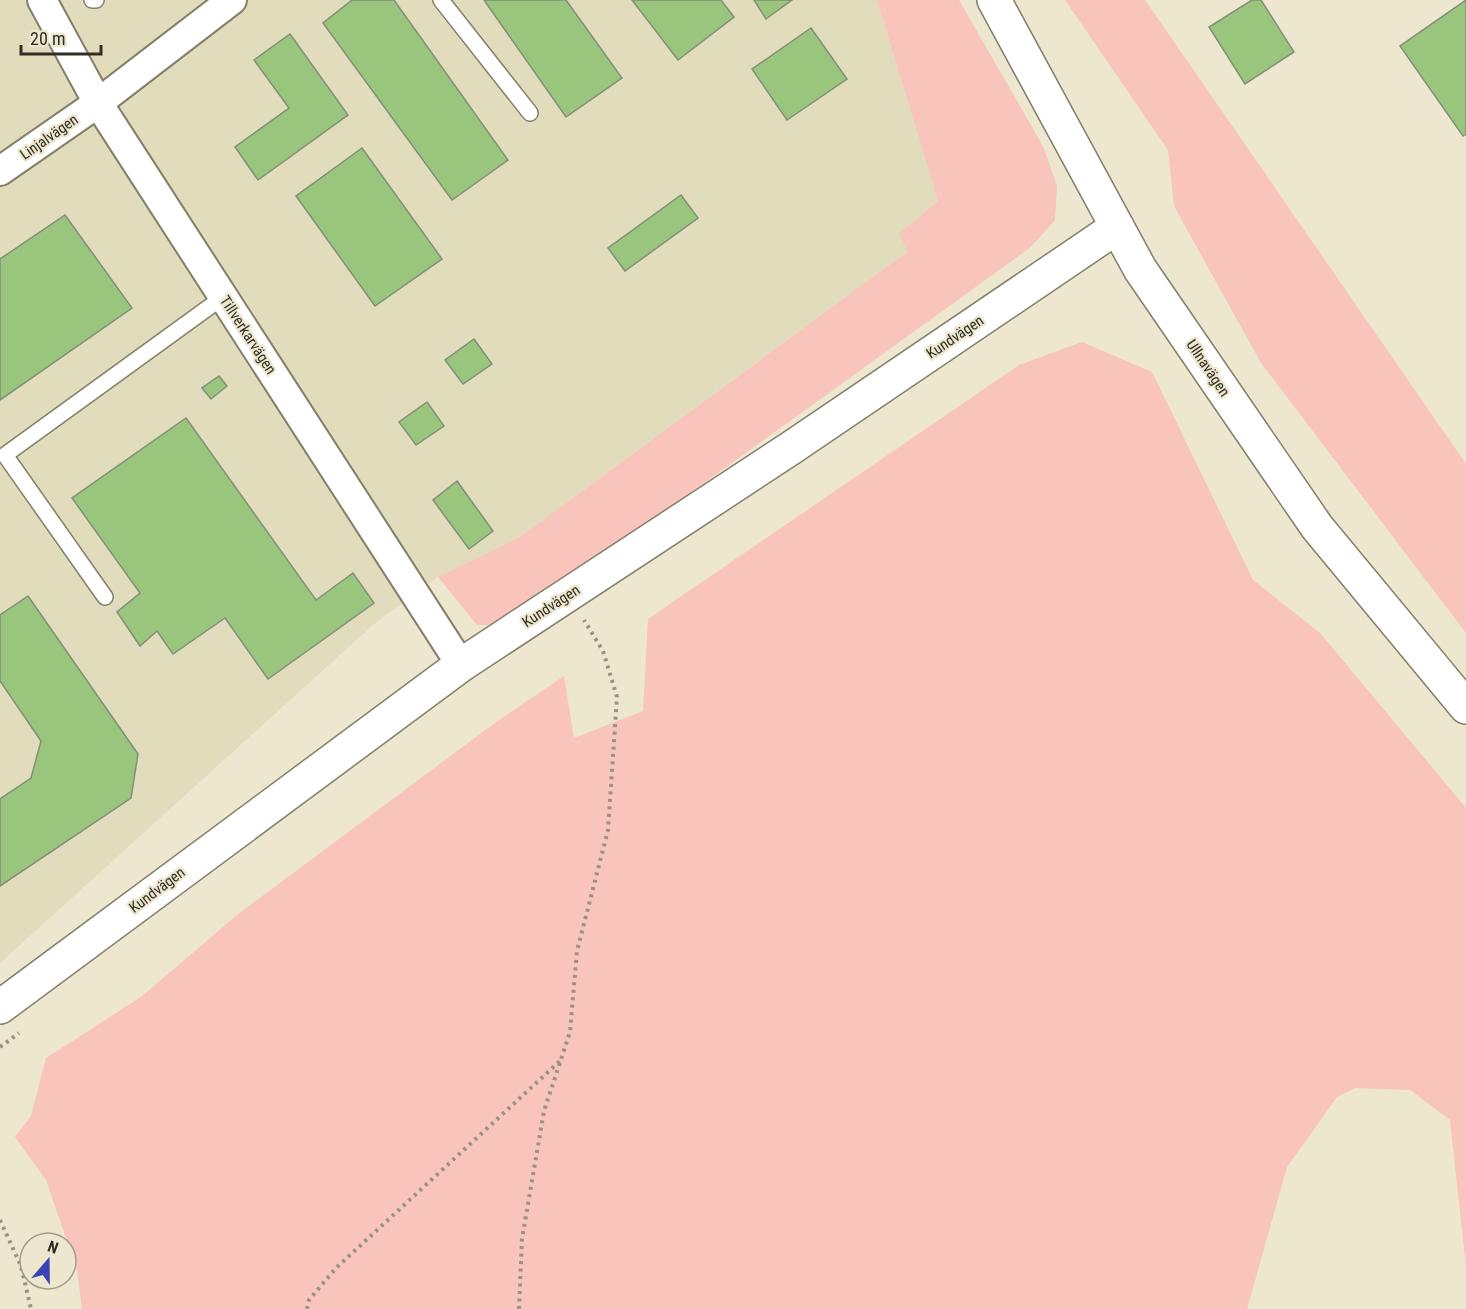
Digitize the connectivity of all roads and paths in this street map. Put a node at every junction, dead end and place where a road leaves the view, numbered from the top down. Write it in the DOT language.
graph roads {
  1 [pos="42,0"];
  2 [pos="232,0"];
  3 [pos="441,0"];
  4 [pos="994,0"];
  5 [pos="98,103"];
  6 [pos="530,113"];
  7 [pos="0,171"];
  8 [pos="1117,227"];
  9 [pos="223,297"];
  10 [pos="568,595"];
  11 [pos="105,597"];
  12 [pos="461,665"];
  13 [pos="1466,707"];
  14 [pos="0,1007"];
  15 [pos="27,1026"];
  16 [pos="0,1047"];
  17 [pos="561,1059"];
  18 [pos="0,1220"];
  19 [pos="31,1309"];
  20 [pos="307,1309"];
  21 [pos="519,1309"];
  1 -- 5 [label="street, Tillverkarvägen"];
  2 -- 5 [label="street, Linjalvägen"];
  3 -- 6 [label="lane"];
  4 -- 8 [label="street, Ullnavägen"];
  5 -- 7 [label="street, Linjalvägen"];
  5 -- 9 [label="street, Tillverkarvägen"];
  8 -- 10 [label="street, Kundvägen"];
  8 -- 13 [label="street, Ullnavägen"];
  9 -- 11 [label="lane"];
  9 -- 12 [label="street, Tillverkarvägen"];
  10 -- 12 [label="street, Kundvägen"];
  10 -- 17 [label="path"];
  12 -- 14 [label="street, Kundvägen"];
  15 -- 16 [label="path"];
  17 -- 20 [label="path"];
  17 -- 21 [label="path"];
  18 -- 19 [label="path"];
}
